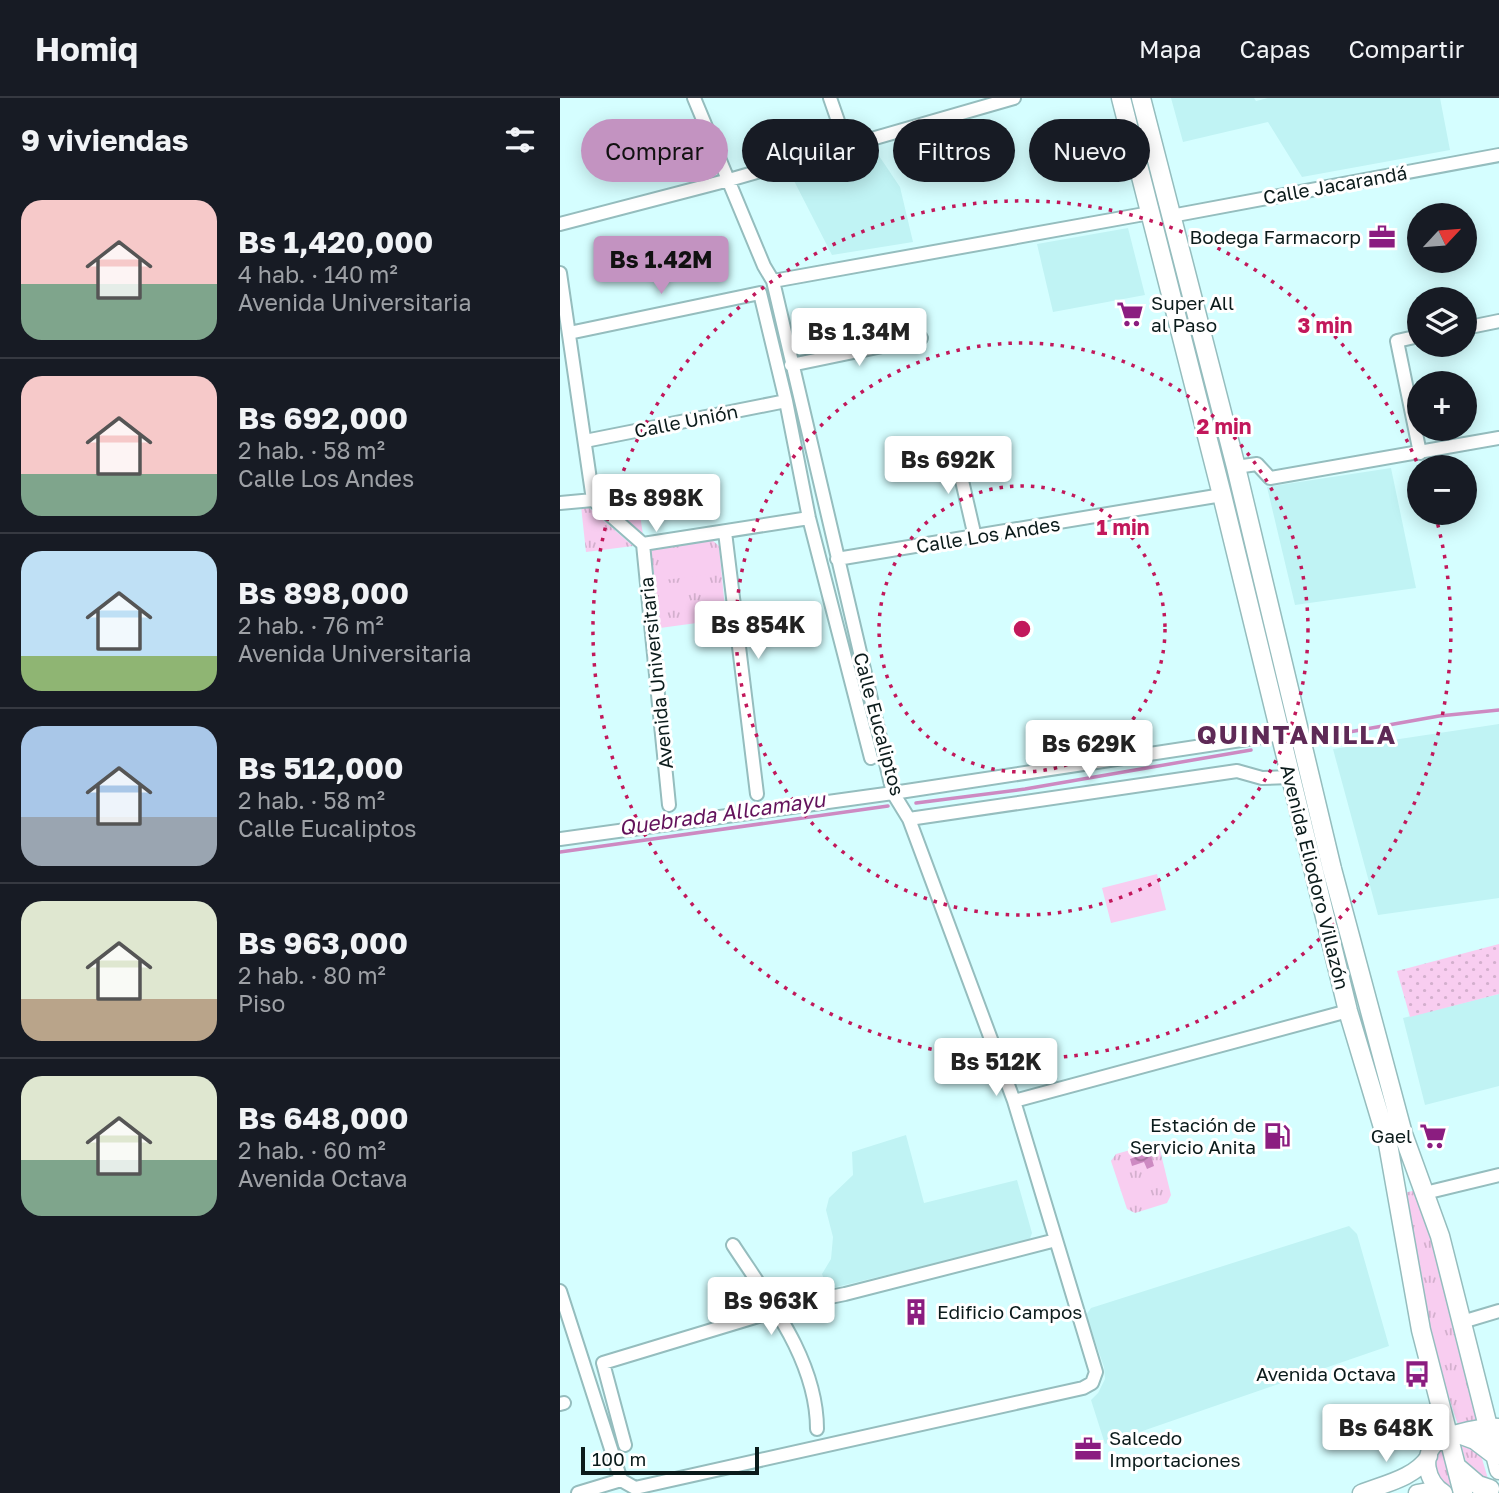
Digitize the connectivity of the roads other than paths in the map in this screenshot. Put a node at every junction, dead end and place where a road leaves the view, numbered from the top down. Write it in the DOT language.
graph roads {
  1 [pos="694,98"];
  2 [pos="830,98"];
  3 [pos="1014,98"];
  4 [pos="1121,98"];
  5 [pos="1141,98"];
  6 [pos="837,119"];
  7 [pos="879,138"];
  8 [pos="1499,155"];
  9 [pos="742,176"];
  10 [pos="729,180"];
  11 [pos="1150,213"];
  12 [pos="1171,216"];
  13 [pos="560,224"];
  14 [pos="560,273"];
  15 [pos="773,281"];
  16 [pos="561,300"];
  17 [pos="1499,321"];
  18 [pos="1477,326"];
  19 [pos="569,333"];
  20 [pos="921,338"];
  21 [pos="1407,339"];
  22 [pos="791,365"];
  23 [pos="786,401"];
  24 [pos="1499,438"];
  25 [pos="585,441"];
  26 [pos="954,446"];
  27 [pos="1420,453"];
  28 [pos="1236,467"];
  29 [pos="1222,495"];
  30 [pos="593,500"];
  31 [pos="560,503"];
  32 [pos="809,518"];
  33 [pos="725,532"];
  34 [pos="975,537"];
  35 [pos="643,544"];
  36 [pos="837,559"];
  37 [pos="1280,734"];
  38 [pos="871,758"];
  39 [pos="1290,777"];
  40 [pos="893,793"];
  41 [pos="757,794"];
  42 [pos="669,805"];
  43 [pos="909,819"];
  44 [pos="560,839"];
  45 [pos="1349,1011"];
  46 [pos="1014,1101"];
  47 [pos="1499,1175"];
  48 [pos="1425,1193"];
  49 [pos="1056,1240"];
  50 [pos="733,1245"];
  51 [pos="560,1291"];
  52 [pos="775,1308"];
  53 [pos="1499,1311"];
  54 [pos="1462,1322"];
  55 [pos="1494,1427"];
  56 [pos="817,1429"];
  57 [pos="1455,1435"];
  58 [pos="625,1445"];
  59 [pos="1429,1456"];
  60 [pos="1497,1464"];
  61 [pos="1457,1467"];
  62 [pos="621,1480"];
  63 [pos="636,1490"];
  64 [pos="1489,1490"];
  65 [pos="1443,1492"];
  66 [pos="578,1493"];
  67 [pos="1361,1493"];
  68 [pos="1417,1493"];
  69 [pos="1463,1493"];
  1 -- 10 [label="street, Calle Eucaliptos"];
  2 -- 6 [label="street"];
  3 -- 7 [label="street"];
  4 -- 11 [label="highway, Avenida Eliodoro Villazón"];
  5 -- 12 [label="highway, Avenida Eliodoro Villazón"];
  8 -- 12 [label="street, Calle Jacarandá"];
  9 -- 10 [label="street"];
  10 -- 13 [label="street"];
  10 -- 15 [label="street, Calle Eucaliptos"];
  11 -- 15 [label="street"];
  11 -- 29 [label="highway, Avenida Eliodoro Villazón"];
  12 -- 28 [label="highway, Avenida Eliodoro Villazón"];
  14 -- 16 [label="street"];
  15 -- 22 [label="street, Calle Eucaliptos"];
  16 -- 19 [label="street"];
  17 -- 18 [label="street"];
  19 -- 23 [label="street, Calle Eucaliptos"];
  19 -- 25 [label="street"];
  20 -- 22 [label="street"];
  21 -- 27 [label="street"];
  22 -- 36 [label="street, Calle Eucaliptos"];
  23 -- 25 [label="street, Calle Unión"];
  23 -- 32 [label="street, Calle Eucaliptos"];
  24 -- 27 [label="street"];
  25 -- 30 [label="street"];
  26 -- 34 [label="street"];
  27 -- 28 [label="street"];
  28 -- 48 [label="highway, Avenida Eliodoro Villazón"];
  29 -- 34 [label="street, Calle Los Andes"];
  29 -- 37 [label="highway, Avenida Eliodoro Villazón"];
  30 -- 31 [label="street"];
  30 -- 35 [label="street"];
  32 -- 33 [label="street"];
  32 -- 38 [label="street, Calle Eucaliptos"];
  33 -- 35 [label="street"];
  33 -- 41 [label="street"];
  34 -- 36 [label="street, Calle Los Andes"];
  35 -- 42 [label="street, Avenida Universitaria"];
  36 -- 40 [label="street, Calle Eucaliptos"];
  37 -- 39 [label="highway, Avenida Eliodoro Villazón"];
  37 -- 40 [label="street"];
  39 -- 43 [label="street"];
  39 -- 45 [label="highway, Avenida Eliodoro Villazón"];
  40 -- 43 [label="street, Calle Eucaliptos"];
  40 -- 44 [label="street"];
  43 -- 46 [label="street, Calle Eucaliptos"];
  45 -- 46 [label="street"];
  45 -- 57 [label="highway, Avenida Eliodoro Villazón"];
  46 -- 49 [label="street, Calle Eucaliptos"];
  47 -- 48 [label="street"];
  48 -- 54 [label="highway, Avenida Eliodoro Villazón"];
  49 -- 52 [label="street"];
  49 -- 63 [label="street, Calle Eucaliptos"];
  50 -- 52 [label="street"];
  51 -- 62 [label="street"];
  52 -- 56 [label="street"];
  52 -- 58 [label="street"];
  53 -- 54 [label="street"];
  54 -- 55 [label="highway, Avenida Eliodoro Villazón"];
  55 -- 57 [label="main road"];
  55 -- 60 [label="highway, Avenida Eliodoro Villazón"];
  57 -- 59 [label="main road"];
  57 -- 60 [label="highway"];
  57 -- 61 [label="highway, Avenida Eliodoro Villazón"];
  59 -- 65 [label="main road"];
  59 -- 67 [label="main road"];
  61 -- 64 [label="highway"];
  61 -- 69 [label="highway, Avenida Eliodoro Villazón"];
  62 -- 63 [label="street"];
  62 -- 66 [label="street"];
  65 -- 68 [label="main road"];
}
